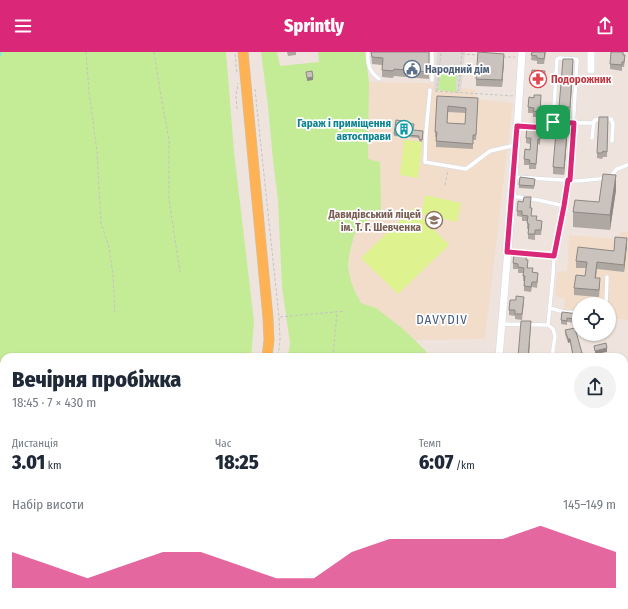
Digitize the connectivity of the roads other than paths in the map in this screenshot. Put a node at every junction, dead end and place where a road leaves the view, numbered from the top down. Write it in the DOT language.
graph roads {
  1 [pos="368,52"];
  2 [pos="432,52"];
  3 [pos="591,52"];
  4 [pos="239,53"];
  5 [pos="521,55"];
  6 [pos="591,70"];
  7 [pos="379,79"];
  8 [pos="432,80"];
  9 [pos="430,90"];
  10 [pos="553,122"];
  11 [pos="574,123"];
  12 [pos="594,123"];
  13 [pos="517,126"];
  14 [pos="592,138"];
  15 [pos="612,141"];
  16 [pos="516,145"];
  17 [pos="628,165"];
  18 [pos="514,177"];
  19 [pos="569,180"];
  20 [pos="512,196"];
  21 [pos="564,206"];
  22 [pos="507,252"];
  23 [pos="554,256"];
  24 [pos="607,276"];
  25 [pos="606,297"];
  26 [pos="550,308"];
  27 [pos="572,313"];
  28 [pos="502,324"];
  29 [pos="548,325"];
  30 [pos="267,353"];
  31 [pos="499,353"];
  32 [pos="553,353"];
  1 -- 7 [label="lane"];
  2 -- 8 [label="lane"];
  3 -- 6 [label="street"];
  4 -- 30 [label="main road"];
  5 -- 13 [label="street"];
  9 -- 16 [label="lane"];
  10 -- 11 [label="lane"];
  10 -- 11 [label="lane"];
  10 -- 13 [label="lane"];
  11 -- 12 [label="lane"];
  11 -- 19 [label="lane"];
  12 -- 14 [label="lane"];
  12 -- 15 [label="lane"];
  13 -- 16 [label="street"];
  16 -- 18 [label="street"];
  17 -- 19 [label="lane"];
  18 -- 19 [label="lane"];
  18 -- 20 [label="street"];
  19 -- 21 [label="lane"];
  20 -- 21 [label="lane"];
  20 -- 22 [label="street"];
  21 -- 23 [label="lane"];
  22 -- 23 [label="lane"];
  22 -- 28 [label="street"];
  23 -- 26 [label="lane"];
  24 -- 25 [label="lane"];
  26 -- 27 [label="lane"];
  26 -- 29 [label="lane"];
  28 -- 29 [label="lane"];
  28 -- 31 [label="street"];
  29 -- 32 [label="lane"];
}
